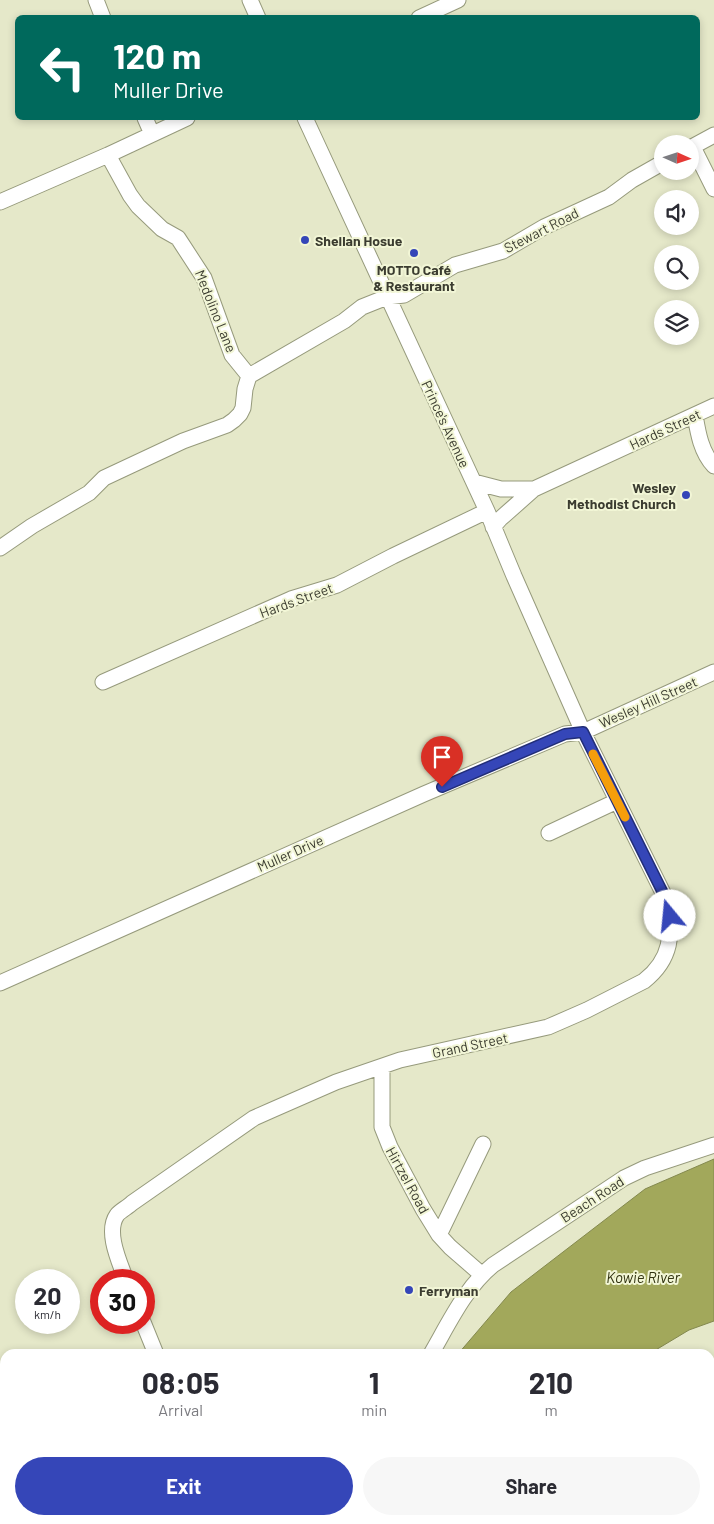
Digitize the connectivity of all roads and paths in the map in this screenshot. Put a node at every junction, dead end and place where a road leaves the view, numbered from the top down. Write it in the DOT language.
graph roads {
  1 [pos="96,0"];
  2 [pos="250,0"];
  3 [pos="458,0"];
  4 [pos="102,15"];
  5 [pos="257,15"];
  6 [pos="426,15"];
  7 [pos="146,120"];
  8 [pos="183,120"];
  9 [pos="306,120"];
  10 [pos="152,134"];
  11 [pos="714,135"];
  12 [pos="699,143"];
  13 [pos="108,155"];
  14 [pos="699,162"];
  15 [pos="654,168"];
  16 [pos="714,188"];
  17 [pos="0,202"];
  18 [pos="387,297"];
  19 [pos="249,376"];
  20 [pos="714,406"];
  21 [pos="695,415"];
  22 [pos="714,466"];
  23 [pos="474,482"];
  24 [pos="534,489"];
  25 [pos="487,511"];
  26 [pos="493,527"];
  27 [pos="0,548"];
  28 [pos="714,672"];
  29 [pos="103,682"];
  30 [pos="583,732"];
  31 [pos="617,801"];
  32 [pos="549,833"];
  33 [pos="0,983"];
  34 [pos="382,1067"];
  35 [pos="483,1144"];
  36 [pos="714,1145"];
  37 [pos="439,1235"];
  38 [pos="122,1269"];
  39 [pos="481,1274"];
  40 [pos="148,1334"];
  41 [pos="154,1349"];
  42 [pos="434,1349"];
  1 -- 4 [label="street"];
  2 -- 5 [label="street"];
  3 -- 6 [label="street"];
  7 -- 10 [label="street"];
  8 -- 10 [label="street"];
  9 -- 18 [label="street, Prince's Avenue"];
  10 -- 13 [label="street"];
  11 -- 12 [label="street"];
  13 -- 17 [label="street"];
  13 -- 19 [label="street, Medolino Lane"];
  14 -- 16 [label="street"];
  15 -- 18 [label="street, Stewart Road"];
  18 -- 19 [label="street, Stewart Road"];
  18 -- 23 [label="street, Prince's Avenue"];
  19 -- 27 [label="street"];
  20 -- 21 [label="street, Hards Street"];
  21 -- 22 [label="street"];
  21 -- 24 [label="street, Hards Street"];
  23 -- 24 [label="street, Hards Street"];
  23 -- 25 [label="street, Prince's Avenue"];
  24 -- 26 [label="street, Hards Street"];
  25 -- 26 [label="street, Prince's Avenue"];
  25 -- 29 [label="street, Hards Street"];
  26 -- 30 [label="street, Prince's Avenue"];
  28 -- 30 [label="street, Wesley Hill Street"];
  30 -- 31 [label="street, Grand Street"];
  30 -- 33 [label="street, Muller Drive"];
  31 -- 32 [label="street"];
  31 -- 34 [label="street, Grand Street"];
  34 -- 37 [label="street, Hirtzel Road"];
  34 -- 38 [label="street, Grand Street"];
  35 -- 37 [label="street"];
  36 -- 39 [label="street, Beach Road"];
  37 -- 39 [label="street, Hirtzel Road"];
  39 -- 42 [label="street, Beach Road"];
  40 -- 41 [label="street"];
}
